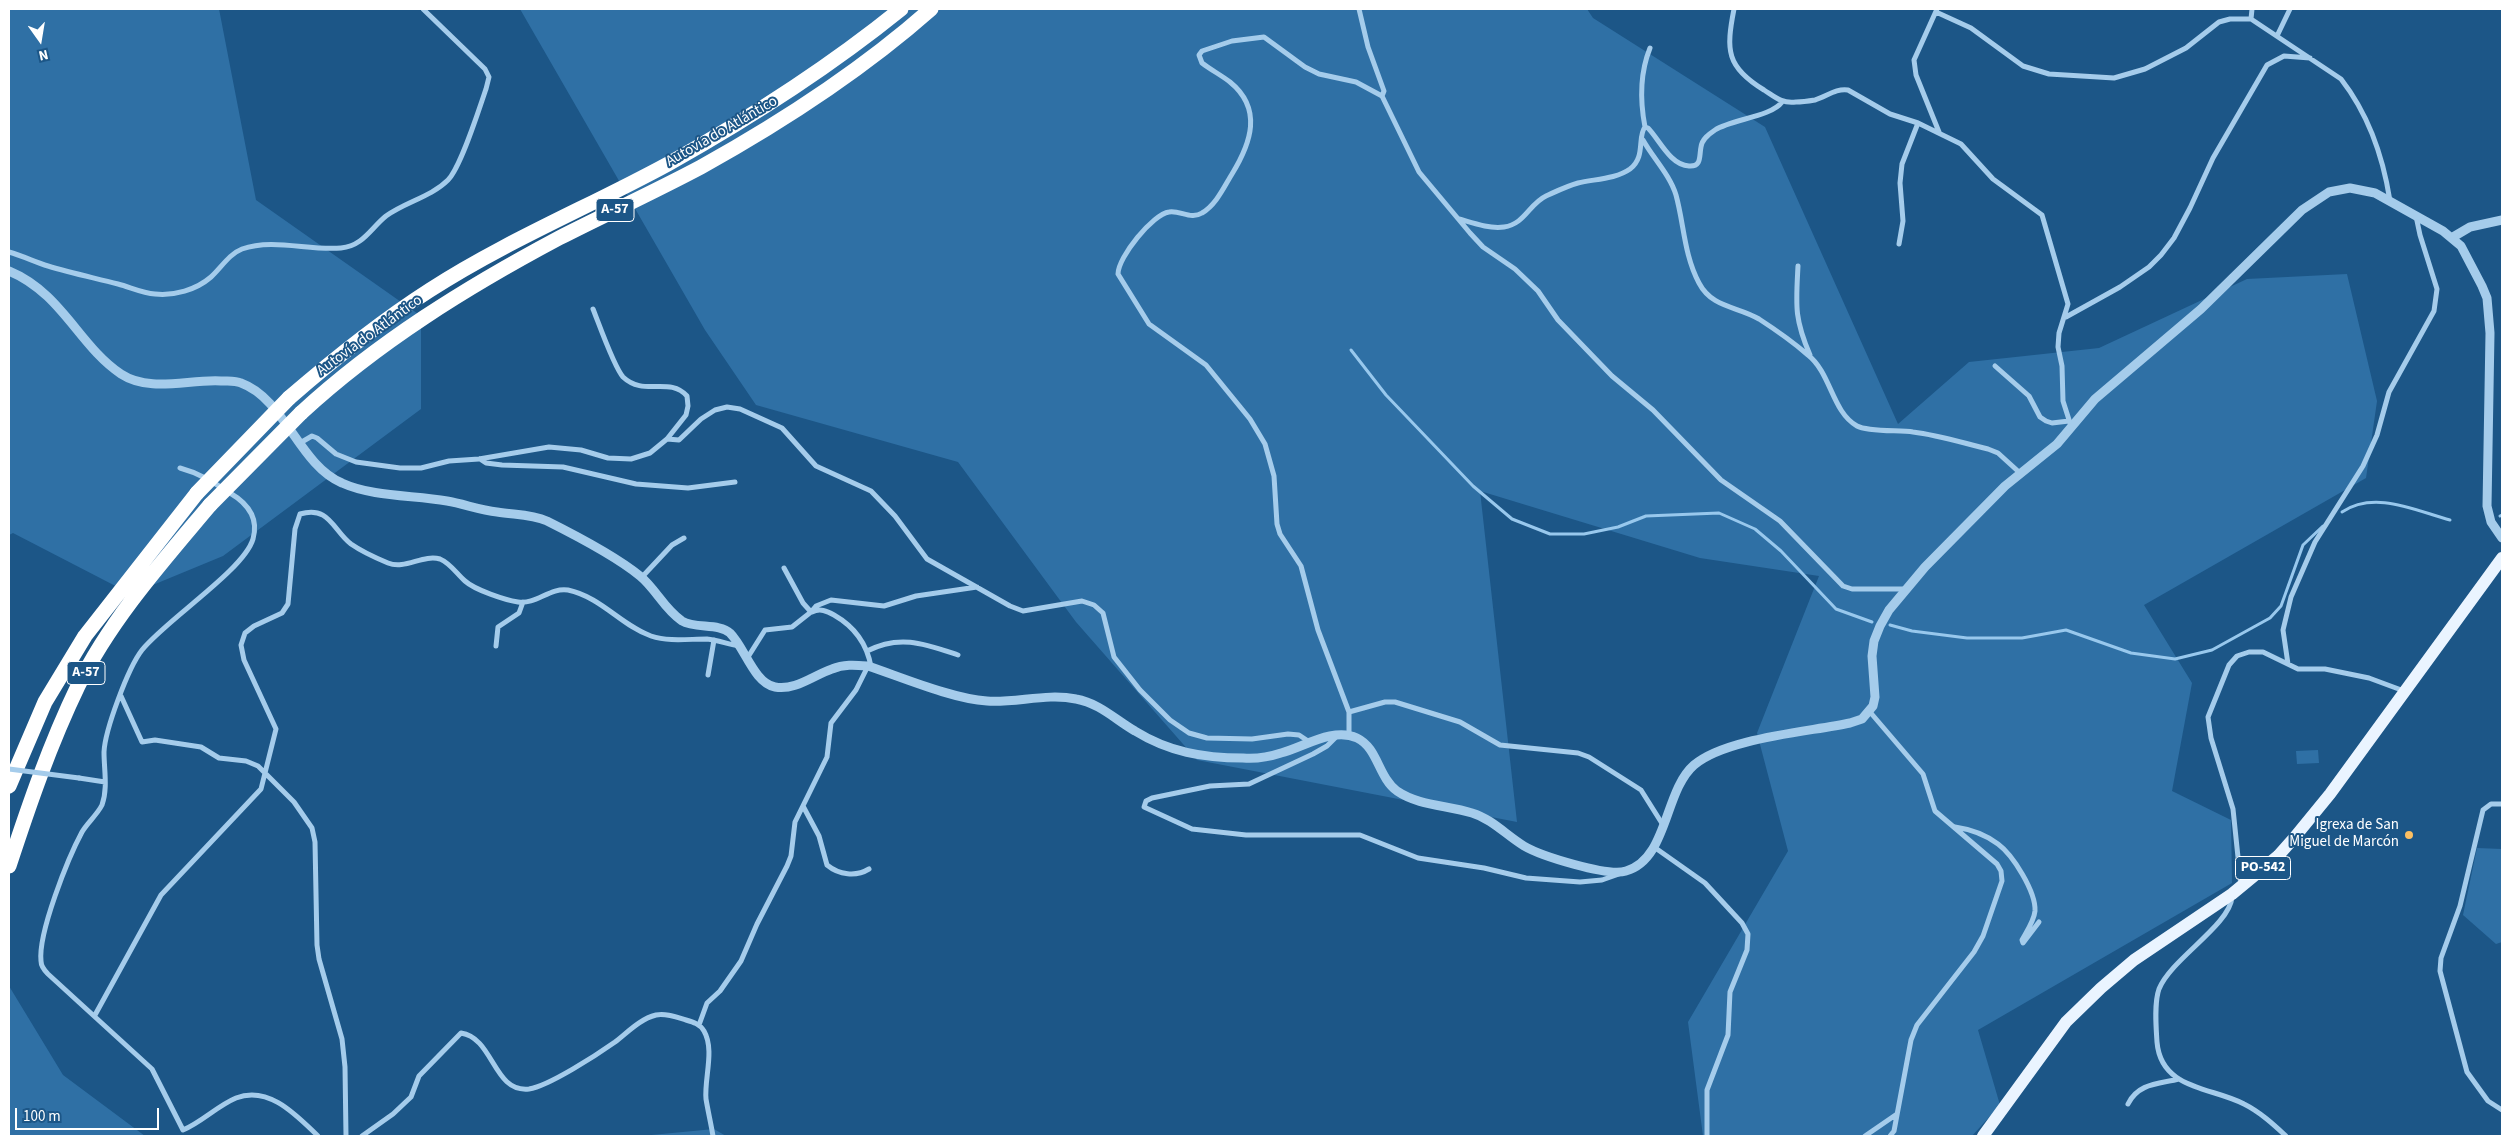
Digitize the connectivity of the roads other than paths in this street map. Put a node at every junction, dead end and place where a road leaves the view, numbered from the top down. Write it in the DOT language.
graph roads {
  1 [pos="422,9"];
  2 [pos="901,9"];
  3 [pos="931,9"];
  4 [pos="1359,9"];
  5 [pos="1734,9"];
  6 [pos="2252,9"];
  7 [pos="2290,9"];
  8 [pos="1937,10"];
  9 [pos="2251,19"];
  10 [pos="2277,36"];
  11 [pos="1650,48"];
  12 [pos="2311,58"];
  13 [pos="1382,96"];
  14 [pos="1782,102"];
  15 [pos="1918,123"];
  16 [pos="1645,127"];
  17 [pos="1939,132"];
  18 [pos="1643,140"];
  19 [pos="2390,201"];
  20 [pos="2416,216"];
  21 [pos="1459,219"];
  22 [pos="2502,220"];
  23 [pos="2453,237"];
  24 [pos="1899,244"];
  25 [pos="9,252"];
  26 [pos="1798,266"];
  27 [pos="9,271"];
  28 [pos="593,309"];
  29 [pos="2065,317"];
  30 [pos="1810,356"];
  31 [pos="1995,366"];
  32 [pos="2070,424"];
  33 [pos="666,439"];
  34 [pos="300,443"];
  35 [pos="480,459"];
  36 [pos="180,468"];
  37 [pos="2020,473"];
  38 [pos="735,482"];
  39 [pos="684,538"];
  40 [pos="2502,538"];
  41 [pos="2502,558"];
  42 [pos="784,568"];
  43 [pos="642,577"];
  44 [pos="977,587"];
  45 [pos="1906,589"];
  46 [pos="523,602"];
  47 [pos="811,612"];
  48 [pos="714,640"];
  49 [pos="496,646"];
  50 [pos="742,647"];
  51 [pos="867,651"];
  52 [pos="958,655"];
  53 [pos="748,657"];
  54 [pos="2288,664"];
  55 [pos="869,667"];
  56 [pos="708,675"];
  57 [pos="2404,692"];
  58 [pos="121,696"];
  59 [pos="1349,712"];
  60 [pos="1870,712"];
  61 [pos="1338,735"];
  62 [pos="1349,735"];
  63 [pos="1311,743"];
  64 [pos="9,769"];
  65 [pos="266,774"];
  66 [pos="106,782"];
  67 [pos="9,786"];
  68 [pos="2502,804"];
  69 [pos="803,806"];
  70 [pos="1663,825"];
  71 [pos="1954,826"];
  72 [pos="1654,847"];
  73 [pos="9,866"];
  74 [pos="869,869"];
  75 [pos="1621,872"];
  76 [pos="2236,890"];
  77 [pos="2039,922"];
  78 [pos="95,1014"];
  79 [pos="699,1025"];
  80 [pos="2179,1079"];
  81 [pos="2128,1104"];
  82 [pos="2502,1110"];
  83 [pos="1897,1114"];
  84 [pos="318,1136"];
  85 [pos="346,1136"];
  86 [pos="362,1136"];
  87 [pos="713,1136"];
  88 [pos="1707,1136"];
  89 [pos="1866,1136"];
  90 [pos="1890,1136"];
  91 [pos="1983,1136"];
  92 [pos="2286,1136"];
  1 -- 25 [label="street"];
  2 -- 67 [label="highway, Autovía do Atlántico / A-57, bridge"];
  3 -- 73 [label="highway, Autovía do Atlántico / A-57, bridge"];
  4 -- 13 [label="street"];
  5 -- 14 [label="street"];
  6 -- 9 [label="street"];
  7 -- 10 [label="street"];
  8 -- 9 [label="street"];
  8 -- 17 [label="street"];
  9 -- 10 [label="street"];
  10 -- 12 [label="street"];
  11 -- 16 [label="street"];
  12 -- 19 [label="street"];
  12 -- 29 [label="street"];
  13 -- 21 [label="street"];
  13 -- 59 [label="street"];
  14 -- 15 [label="street"];
  14 -- 16 [label="street"];
  15 -- 17 [label="street"];
  15 -- 24 [label="street"];
  16 -- 18 [label="street"];
  17 -- 29 [label="street"];
  18 -- 21 [label="street"];
  18 -- 30 [label="street"];
  19 -- 20 [label="street"];
  19 -- 32 [label="street"];
  20 -- 23 [label="street"];
  20 -- 54 [label="street"];
  21 -- 45 [label="street"];
  22 -- 23 [label="street"];
  23 -- 40 [label="street"];
  26 -- 30 [label="street"];
  27 -- 34 [label="street"];
  28 -- 33 [label="street"];
  29 -- 32 [label="street"];
  30 -- 37 [label="street"];
  31 -- 32 [label="street"];
  32 -- 37 [label="street"];
  33 -- 35 [label="street"];
  33 -- 44 [label="street"];
  34 -- 35 [label="street"];
  34 -- 43 [label="street"];
  35 -- 38 [label="street"];
  36 -- 58 [label="street"];
  37 -- 45 [label="street"];
  39 -- 43 [label="street"];
  41 -- 57 [label="main road, PO-542"];
  42 -- 47 [label="street"];
  43 -- 50 [label="street"];
  44 -- 47 [label="street"];
  44 -- 63 [label="street"];
  45 -- 60 [label="street"];
  46 -- 48 [label="street"];
  46 -- 49 [label="street"];
  46 -- 65 [label="street"];
  47 -- 51 [label="street"];
  47 -- 53 [label="street"];
  48 -- 50 [label="street"];
  48 -- 56 [label="street"];
  50 -- 53 [label="street"];
  51 -- 52 [label="street"];
  51 -- 55 [label="street"];
  53 -- 55 [label="street"];
  54 -- 57 [label="street"];
  54 -- 76 [label="street"];
  55 -- 63 [label="street"];
  55 -- 69 [label="street"];
  57 -- 76 [label="main road, PO-542"];
  58 -- 65 [label="street"];
  58 -- 66 [label="street"];
  59 -- 62 [label="street"];
  59 -- 70 [label="street"];
  60 -- 70 [label="street"];
  60 -- 71 [label="street"];
  61 -- 62 [label="street"];
  61 -- 63 [label="street"];
  61 -- 75 [label="street"];
  62 -- 75 [label="street"];
  64 -- 66 [label="street, bridge"];
  65 -- 78 [label="street"];
  65 -- 85 [label="street"];
  66 -- 78 [label="street"];
  68 -- 82 [label="street"];
  69 -- 74 [label="street"];
  69 -- 79 [label="street"];
  70 -- 72 [label="street"];
  71 -- 77 [label="street"];
  71 -- 83 [label="street"];
  72 -- 75 [label="street"];
  72 -- 88 [label="street"];
  76 -- 80 [label="street"];
  76 -- 91 [label="main road, PO-542"];
  78 -- 84 [label="street"];
  79 -- 86 [label="street"];
  79 -- 87 [label="street"];
  80 -- 81 [label="street"];
  80 -- 92 [label="street"];
  83 -- 89 [label="street"];
  83 -- 90 [label="street"];
}
